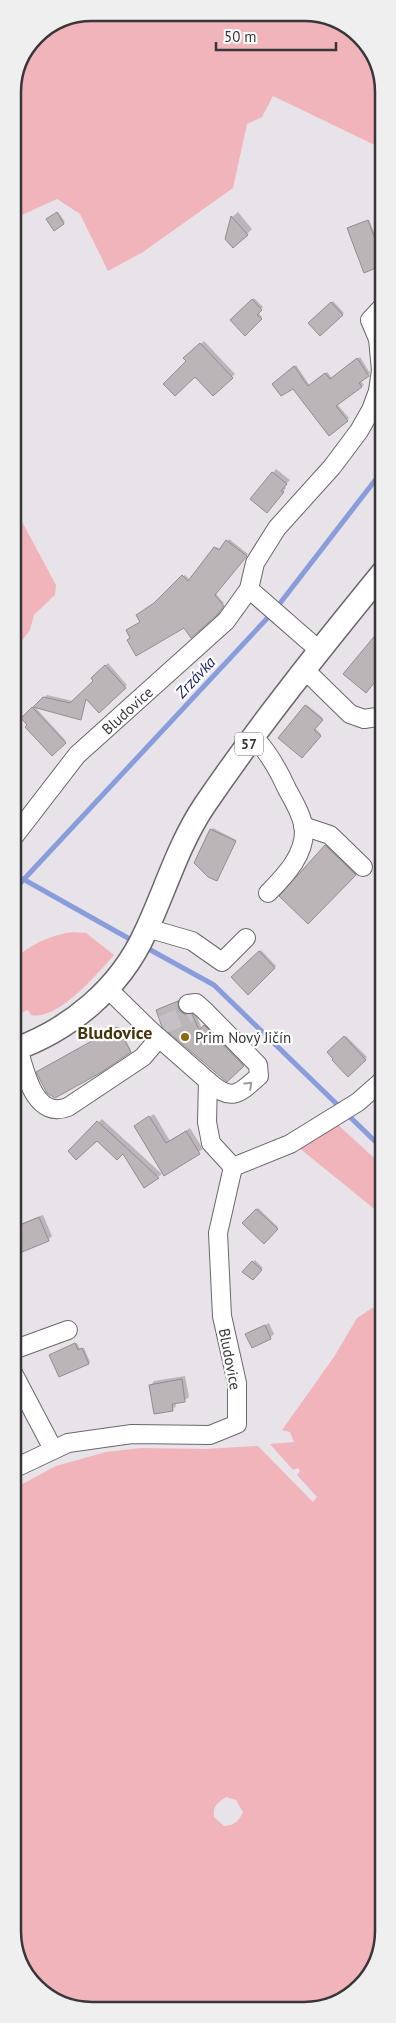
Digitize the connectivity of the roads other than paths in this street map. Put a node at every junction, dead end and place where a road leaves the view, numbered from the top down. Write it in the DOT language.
graph roads {
  1 [pos="375,315"];
  2 [pos="375,332"];
  3 [pos="375,399"];
  4 [pos="375,584"];
  5 [pos="254,593"];
  6 [pos="320,651"];
  7 [pos="305,670"];
  8 [pos="375,718"];
  9 [pos="254,737"];
  10 [pos="303,826"];
  11 [pos="21,828"];
  12 [pos="364,867"];
  13 [pos="268,893"];
  14 [pos="142,938"];
  15 [pos="246,938"];
  16 [pos="107,988"];
  17 [pos="194,1009"];
  18 [pos="154,1027"];
  19 [pos="21,1046"];
  20 [pos="21,1063"];
  21 [pos="208,1081"];
  22 [pos="375,1087"];
  23 [pos="233,1167"];
  24 [pos="68,1330"];
  25 [pos="21,1347"];
  26 [pos="21,1388"];
  27 [pos="53,1449"];
  28 [pos="21,1465"];
  1 -- 2 [label="street, Bludovice"];
  3 -- 5 [label="street, Bludovice"];
  4 -- 6 [label="main road, 57"];
  5 -- 6 [label="street"];
  5 -- 11 [label="street, Bludovice"];
  6 -- 7 [label="main road, 57"];
  7 -- 8 [label="street"];
  7 -- 9 [label="main road, 57"];
  9 -- 10 [label="street"];
  9 -- 14 [label="main road, 57"];
  10 -- 12 [label="street"];
  10 -- 13 [label="street"];
  14 -- 15 [label="street"];
  14 -- 16 [label="main road, 57"];
  16 -- 18 [label="street"];
  16 -- 19 [label="main road, 57"];
  21 -- 17 [label="street, one-way"];
  18 -- 20 [label="street"];
  18 -- 21 [label="street"];
  21 -- 23 [label="street"];
  22 -- 23 [label="street"];
  23 -- 27 [label="street, Bludovice"];
  24 -- 25 [label="street"];
  26 -- 27 [label="street"];
  27 -- 28 [label="street, Bludovice"];
}
